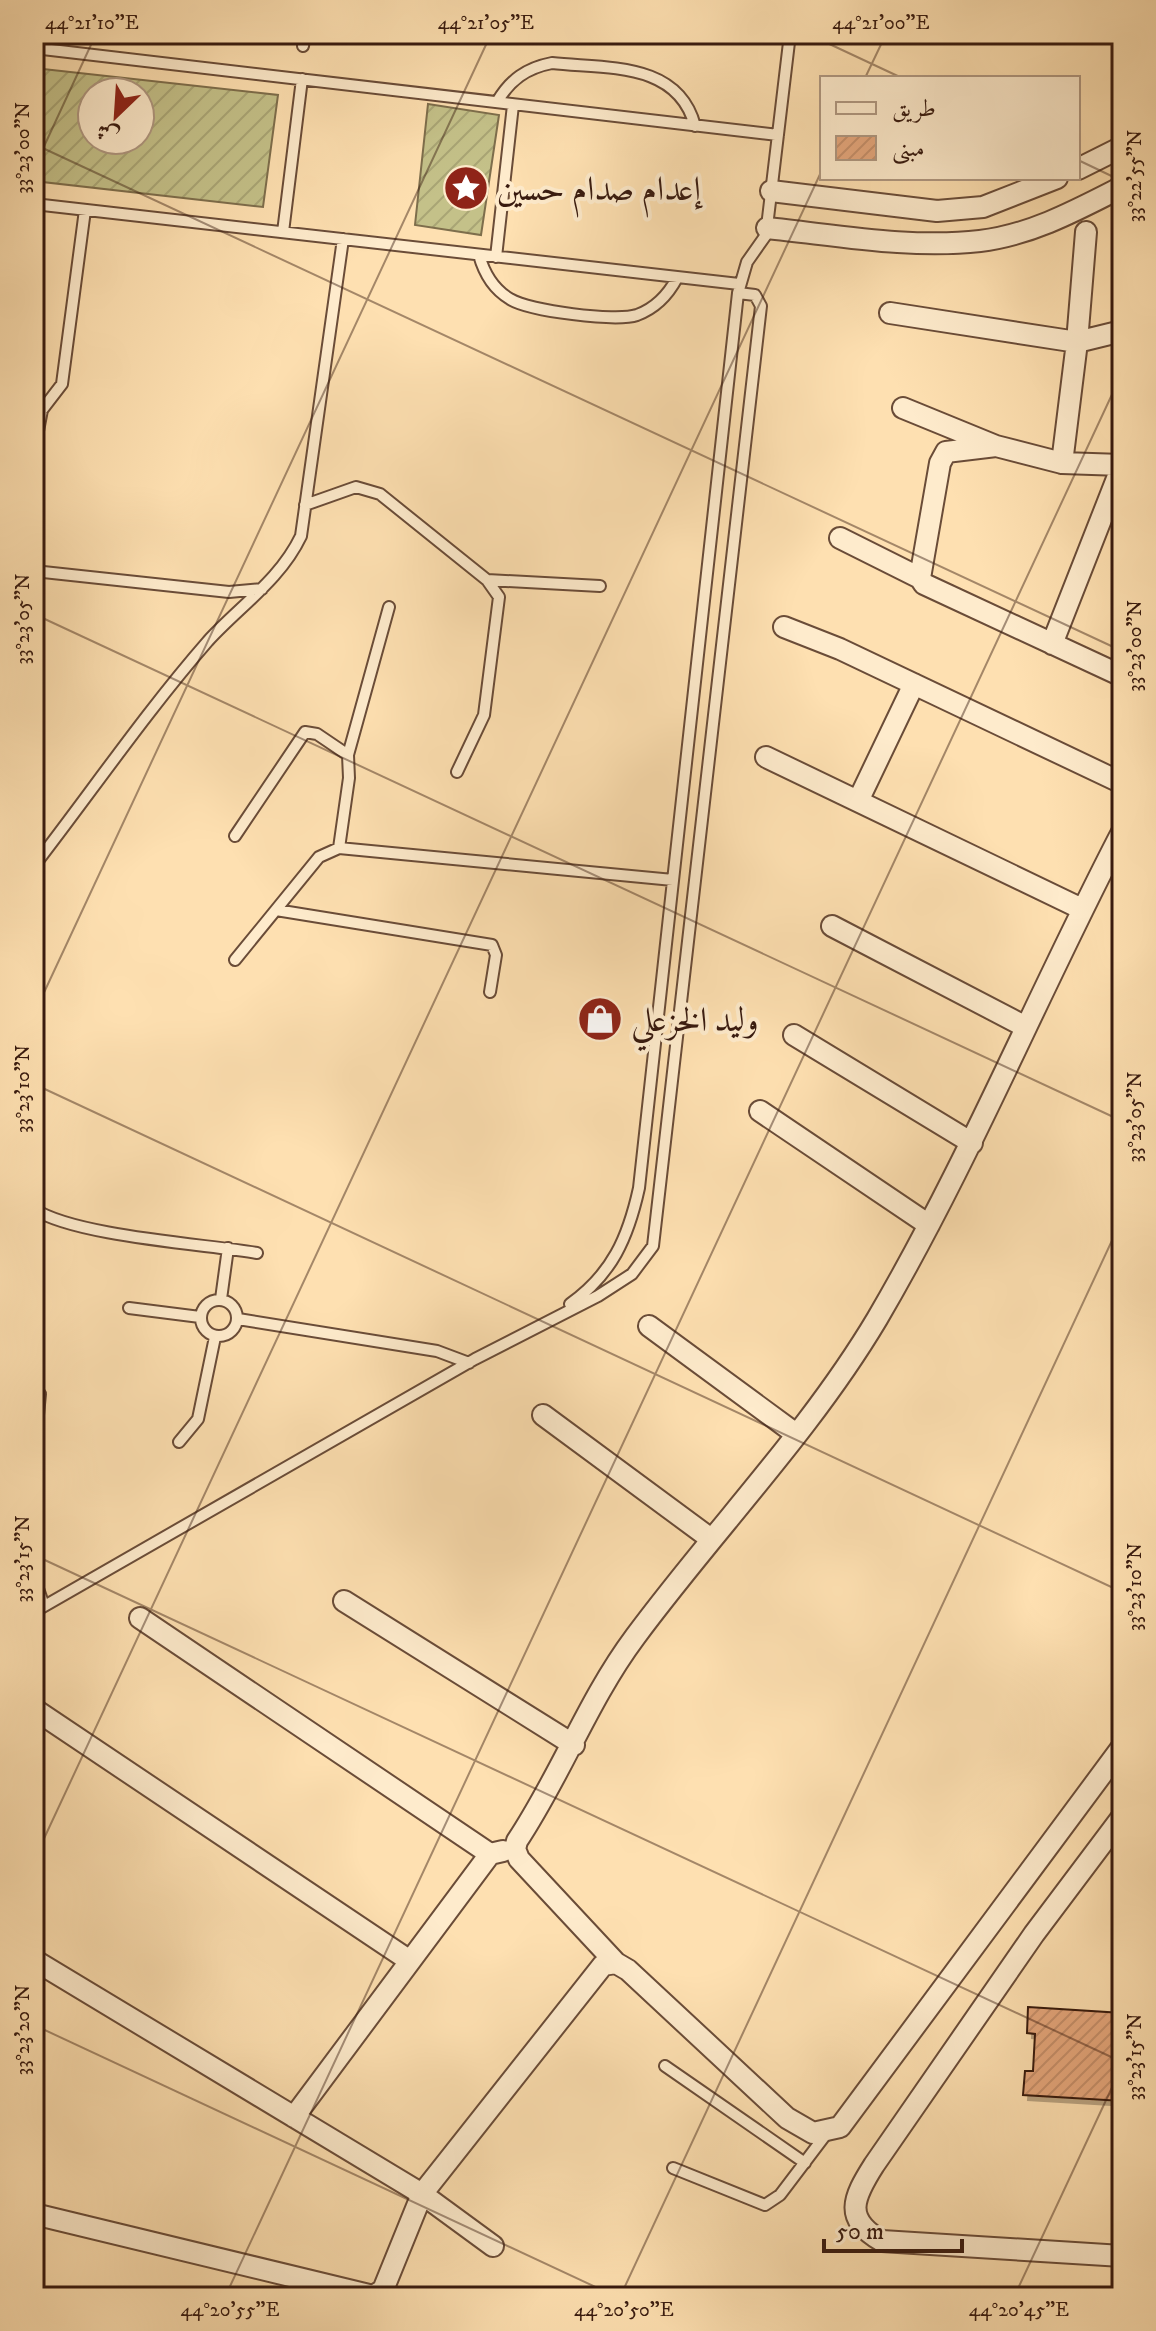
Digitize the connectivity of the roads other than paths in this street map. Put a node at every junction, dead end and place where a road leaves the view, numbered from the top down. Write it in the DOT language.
graph roads {
  1 [pos="305,34"];
  2 [pos="790,34"];
  3 [pos="303,46"];
  4 [pos="34,48"];
  5 [pos="302,79"];
  6 [pos="497,102"];
  7 [pos="513,105"];
  8 [pos="695,126"];
  9 [pos="778,135"];
  10 [pos="1122,147"];
  11 [pos="1080,168"];
  12 [pos="1052,180"];
  13 [pos="1122,187"];
  14 [pos="771,191"];
  15 [pos="34,204"];
  16 [pos="85,210"];
  17 [pos="767,228"];
  18 [pos="283,232"];
  19 [pos="1086,232"];
  20 [pos="343,239"];
  21 [pos="479,255"];
  22 [pos="496,257"];
  23 [pos="677,278"];
  24 [pos="739,289"];
  25 [pos="890,313"];
  26 [pos="1122,331"];
  27 [pos="1077,342"];
  28 [pos="903,408"];
  29 [pos="38,431"];
  30 [pos="996,446"];
  31 [pos="1062,463"];
  32 [pos="1122,466"];
  33 [pos="305,505"];
  34 [pos="840,538"];
  35 [pos="34,571"];
  36 [pos="920,578"];
  37 [pos="487,580"];
  38 [pos="600,586"];
  39 [pos="262,589"];
  40 [pos="389,607"];
  41 [pos="784,627"];
  42 [pos="1052,644"];
  43 [pos="1122,676"];
  44 [pos="914,684"];
  45 [pos="348,755"];
  46 [pos="766,757"];
  47 [pos="457,772"];
  48 [pos="1122,783"];
  49 [pos="858,801"];
  50 [pos="1122,832"];
  51 [pos="235,836"];
  52 [pos="339,848"];
  53 [pos="34,866"];
  54 [pos="673,880"];
  55 [pos="1082,909"];
  56 [pos="276,910"];
  57 [pos="832,926"];
  58 [pos="235,960"];
  59 [pos="490,992"];
  60 [pos="1024,1026"];
  61 [pos="794,1035"];
  62 [pos="760,1111"];
  63 [pos="972,1143"];
  64 [pos="34,1209"];
  65 [pos="929,1225"];
  66 [pos="228,1248"];
  67 [pos="257,1253"];
  68 [pos="221,1299"];
  69 [pos="129,1308"];
  70 [pos="200,1317"];
  71 [pos="238,1319"];
  72 [pos="549,1319"];
  73 [pos="649,1326"];
  74 [pos="215,1337"];
  75 [pos="469,1363"];
  76 [pos="40,1394"];
  77 [pos="543,1415"];
  78 [pos="796,1434"];
  79 [pos="179,1442"];
  80 [pos="34,1457"];
  81 [pos="711,1539"];
  82 [pos="34,1577"];
  83 [pos="344,1601"];
  84 [pos="39,1609"];
  85 [pos="140,1618"];
  86 [pos="34,1709"];
  87 [pos="574,1745"];
  88 [pos="1122,1747"];
  89 [pos="1122,1817"];
  90 [pos="515,1849"];
  91 [pos="490,1854"];
  92 [pos="410,1961"];
  93 [pos="616,1963"];
  94 [pos="37,1967"];
  95 [pos="665,2066"];
  96 [pos="294,2117"];
  97 [pos="827,2133"];
  98 [pos="805,2163"];
  99 [pos="673,2168"];
  100 [pos="422,2194"];
  101 [pos="34,2214"];
  102 [pos="493,2246"];
  103 [pos="1122,2256"];
  1 -- 3 [label="lane"];
  2 -- 9 [label="lane"];
  4 -- 5 [label="lane"];
  5 -- 6 [label="lane"];
  5 -- 18 [label="lane"];
  6 -- 7 [label="lane"];
  6 -- 8 [label="lane"];
  7 -- 8 [label="lane"];
  7 -- 22 [label="lane"];
  8 -- 9 [label="lane"];
  9 -- 14 [label="lane"];
  10 -- 11 [label="street"];
  12 -- 14 [label="street"];
  13 -- 17 [label="street"];
  14 -- 17 [label="lane"];
  15 -- 16 [label="lane"];
  16 -- 18 [label="lane"];
  16 -- 29 [label="lane"];
  17 -- 24 [label="lane"];
  18 -- 20 [label="lane"];
  19 -- 27 [label="street"];
  20 -- 21 [label="lane"];
  20 -- 33 [label="lane"];
  21 -- 22 [label="lane"];
  21 -- 23 [label="lane"];
  22 -- 23 [label="lane"];
  23 -- 24 [label="lane"];
  24 -- 54 [label="lane"];
  24 -- 72 [label="lane"];
  25 -- 27 [label="street"];
  26 -- 27 [label="street"];
  27 -- 31 [label="street"];
  28 -- 30 [label="street"];
  30 -- 31 [label="street"];
  30 -- 36 [label="street"];
  31 -- 32 [label="street"];
  32 -- 42 [label="street"];
  33 -- 37 [label="lane"];
  33 -- 39 [label="lane"];
  34 -- 36 [label="street"];
  35 -- 39 [label="lane"];
  36 -- 42 [label="street"];
  37 -- 38 [label="lane"];
  37 -- 47 [label="lane"];
  39 -- 53 [label="lane"];
  40 -- 45 [label="lane"];
  41 -- 44 [label="street"];
  42 -- 43 [label="street"];
  44 -- 48 [label="street"];
  44 -- 49 [label="street"];
  45 -- 51 [label="lane"];
  45 -- 52 [label="lane"];
  46 -- 49 [label="street"];
  49 -- 55 [label="street"];
  50 -- 55 [label="street"];
  52 -- 54 [label="lane"];
  52 -- 56 [label="lane"];
  54 -- 72 [label="lane"];
  55 -- 60 [label="street"];
  56 -- 58 [label="lane"];
  56 -- 59 [label="lane"];
  57 -- 60 [label="street"];
  60 -- 63 [label="street"];
  61 -- 63 [label="street"];
  62 -- 65 [label="street"];
  63 -- 65 [label="street"];
  64 -- 66 [label="lane"];
  65 -- 78 [label="street"];
  66 -- 67 [label="lane"];
  66 -- 68 [label="lane"];
  68 -- 70 [label="lane"];
  68 -- 71 [label="lane"];
  69 -- 70 [label="lane"];
  70 -- 74 [label="lane"];
  71 -- 74 [label="lane"];
  71 -- 75 [label="lane"];
  72 -- 75 [label="lane"];
  73 -- 78 [label="street"];
  74 -- 79 [label="lane"];
  75 -- 84 [label="lane"];
  76 -- 80 [label="lane"];
  77 -- 81 [label="street"];
  78 -- 81 [label="street"];
  81 -- 87 [label="street"];
  82 -- 84 [label="lane"];
  83 -- 87 [label="street"];
  85 -- 91 [label="street"];
  86 -- 92 [label="street"];
  87 -- 90 [label="street"];
  88 -- 97 [label="street"];
  89 -- 103 [label="street"];
  90 -- 91 [label="street"];
  90 -- 93 [label="street"];
  91 -- 92 [label="street"];
  92 -- 96 [label="street"];
  93 -- 97 [label="street"];
  93 -- 100 [label="street"];
  94 -- 96 [label="street"];
  95 -- 98 [label="lane"];
  96 -- 100 [label="street"];
  97 -- 98 [label="lane"];
  98 -- 99 [label="lane"];
  100 -- 101 [label="street"];
  100 -- 102 [label="street"];
}
